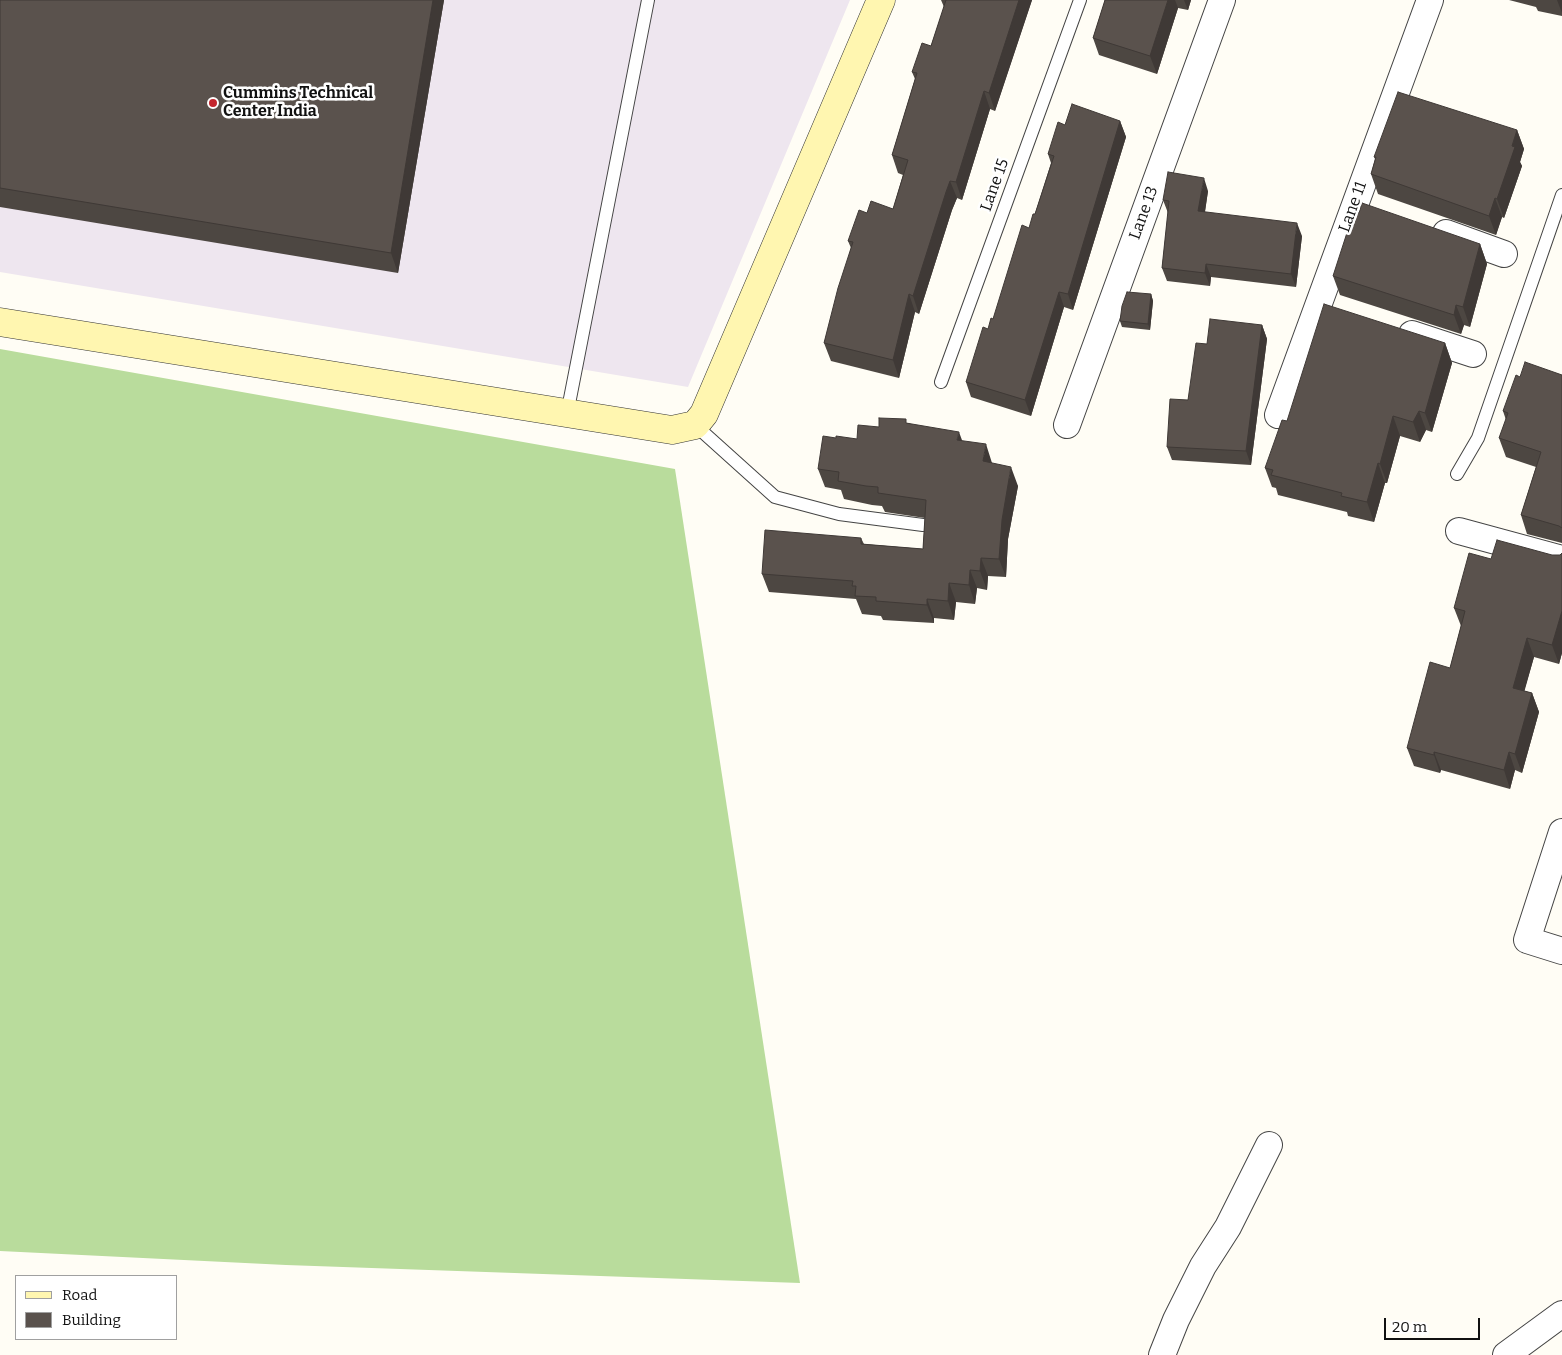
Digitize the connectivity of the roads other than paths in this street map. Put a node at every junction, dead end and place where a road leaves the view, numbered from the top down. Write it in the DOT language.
graph roads {
  1 [pos="648,0"];
  2 [pos="881,0"];
  3 [pos="1080,0"];
  4 [pos="1222,0"];
  5 [pos="1430,0"];
  6 [pos="1562,196"];
  7 [pos="1420,224"];
  8 [pos="1504,254"];
  9 [pos="0,322"];
  10 [pos="1391,328"];
  11 [pos="1473,354"];
  12 [pos="941,382"];
  13 [pos="567,414"];
  14 [pos="1278,415"];
  15 [pos="695,425"];
  16 [pos="1067,425"];
  17 [pos="1456,474"];
  18 [pos="923,525"];
  19 [pos="1459,531"];
  20 [pos="1562,559"];
  21 [pos="1562,832"];
  22 [pos="1562,951"];
  23 [pos="1269,1146"];
  24 [pos="1562,1314"];
  25 [pos="1162,1355"];
  26 [pos="1506,1355"];
  1 -- 13 [label="lane"];
  2 -- 15 [label="street"];
  3 -- 12 [label="lane, Lane 15"];
  4 -- 16 [label="street, Lane 13"];
  5 -- 14 [label="street, Lane 11"];
  6 -- 17 [label="lane"];
  7 -- 8 [label="street"];
  9 -- 13 [label="street"];
  10 -- 11 [label="street"];
  13 -- 15 [label="street"];
  15 -- 18 [label="lane"];
  19 -- 20 [label="street"];
  21 -- 22 [label="street"];
  23 -- 25 [label="street"];
  24 -- 26 [label="street"];
}
